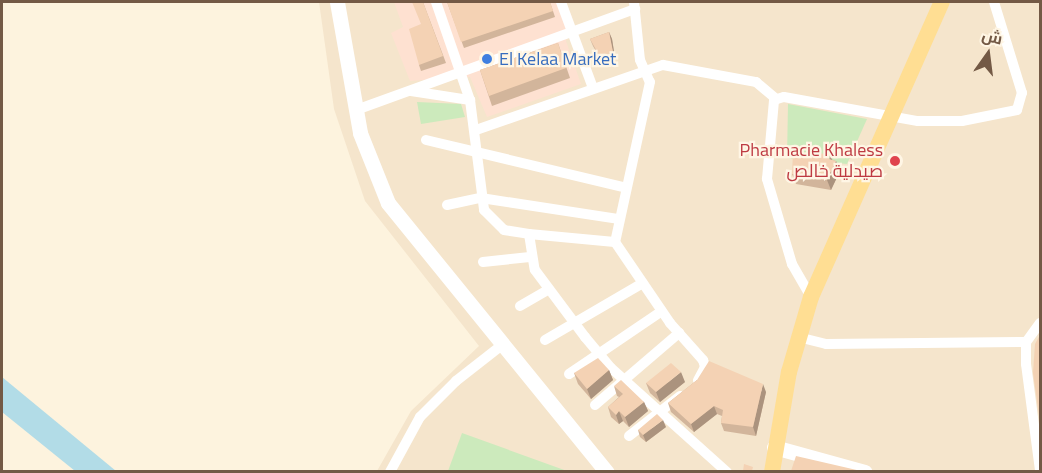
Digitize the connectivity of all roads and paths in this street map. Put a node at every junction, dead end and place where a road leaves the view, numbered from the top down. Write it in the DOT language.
graph roads {
  1 [pos="337,2"];
  2 [pos="436,2"];
  3 [pos="561,2"];
  4 [pos="942,2"];
  5 [pos="994,2"];
  6 [pos="635,5"];
  7 [pos="571,31"];
  8 [pos="644,69"];
  9 [pos="460,72"];
  10 [pos="593,88"];
  11 [pos="410,90"];
  12 [pos="776,99"];
  13 [pos="470,100"];
  14 [pos="356,110"];
  15 [pos="889,117"];
  16 [pos="476,130"];
  17 [pos="426,140"];
  18 [pos="477,149"];
  19 [pos="624,187"];
  20 [pos="481,198"];
  21 [pos="447,205"];
  22 [pos="619,219"];
  23 [pos="529,234"];
  24 [pos="615,242"];
  25 [pos="530,257"];
  26 [pos="483,262"];
  27 [pos="643,283"];
  28 [pos="548,290"];
  29 [pos="811,297"];
  30 [pos="520,306"];
  31 [pos="662,311"];
  32 [pos="573,323"];
  33 [pos="1041,323"];
  34 [pos="679,333"];
  35 [pos="798,338"];
  36 [pos="544,340"];
  37 [pos="1026,342"];
  38 [pos="502,345"];
  39 [pos="598,354"];
  40 [pos="569,374"];
  41 [pos="624,380"];
  42 [pos="595,405"];
  43 [pos="659,413"];
  44 [pos="630,435"];
  45 [pos="774,447"];
  46 [pos="1041,470"];
  47 [pos="390,471"];
  48 [pos="607,471"];
  49 [pos="727,471"];
  50 [pos="772,471"];
  51 [pos="865,471"];
  1 -- 14 [label="main road"];
  2 -- 9 [label="street"];
  3 -- 7 [label="street"];
  4 -- 15 [label="main road"];
  5 -- 15 [label="street"];
  6 -- 7 [label="street"];
  6 -- 8 [label="street"];
  7 -- 9 [label="street"];
  7 -- 10 [label="street"];
  8 -- 10 [label="street"];
  8 -- 12 [label="street"];
  8 -- 19 [label="street"];
  9 -- 11 [label="street"];
  9 -- 13 [label="street"];
  10 -- 16 [label="street"];
  11 -- 13 [label="street"];
  11 -- 14 [label="street"];
  12 -- 15 [label="street"];
  12 -- 29 [label="street"];
  13 -- 16 [label="street"];
  14 -- 38 [label="main road"];
  15 -- 29 [label="main road"];
  16 -- 18 [label="street"];
  17 -- 18 [label="street"];
  18 -- 19 [label="street"];
  18 -- 20 [label="street"];
  19 -- 22 [label="street"];
  20 -- 21 [label="street"];
  20 -- 22 [label="street"];
  20 -- 23 [label="street"];
  22 -- 24 [label="street"];
  23 -- 24 [label="street"];
  23 -- 25 [label="street"];
  24 -- 27 [label="street"];
  25 -- 26 [label="street"];
  25 -- 28 [label="street"];
  27 -- 31 [label="street"];
  27 -- 32 [label="street"];
  28 -- 30 [label="street"];
  28 -- 32 [label="street"];
  29 -- 35 [label="main road"];
  31 -- 34 [label="street"];
  31 -- 39 [label="street"];
  32 -- 36 [label="street"];
  32 -- 39 [label="street"];
  33 -- 37 [label="street"];
  34 -- 41 [label="street"];
  34 -- 43 [label="street"];
  35 -- 37 [label="street"];
  35 -- 45 [label="main road"];
  37 -- 46 [label="street"];
  38 -- 47 [label="street"];
  38 -- 48 [label="main road"];
  39 -- 40 [label="street"];
  39 -- 41 [label="street"];
  41 -- 42 [label="street"];
  41 -- 43 [label="street"];
  43 -- 44 [label="street"];
  43 -- 49 [label="street"];
  45 -- 50 [label="main road"];
  45 -- 51 [label="main road"];
}
